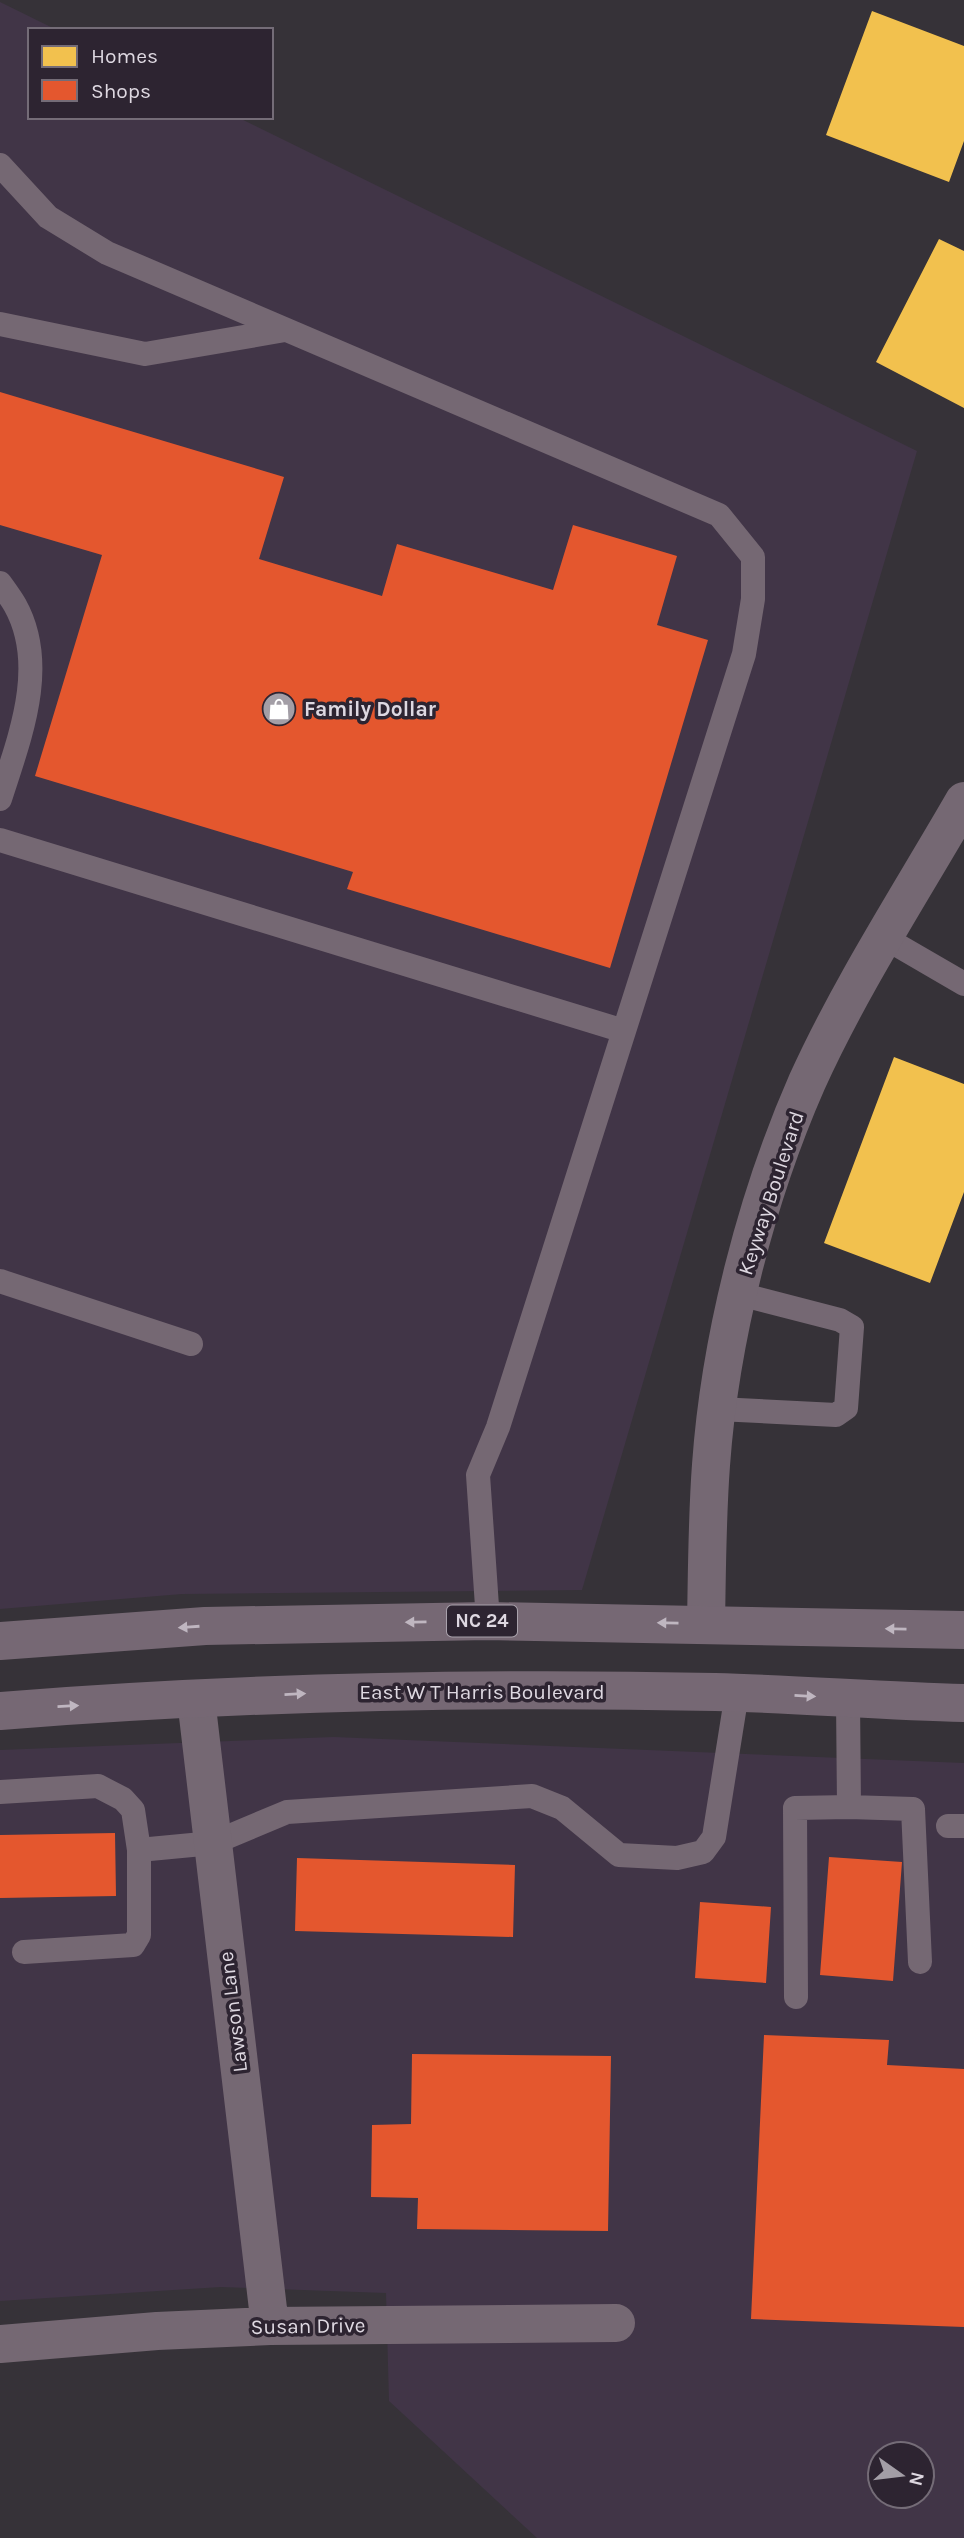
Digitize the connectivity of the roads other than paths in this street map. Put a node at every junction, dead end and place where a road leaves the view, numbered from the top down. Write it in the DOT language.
graph roads {
  1 [pos="0,165"];
  2 [pos="0,324"];
  3 [pos="286,330"];
  4 [pos="0,583"];
  5 [pos="0,799"];
  6 [pos="964,801"];
  7 [pos="0,840"];
  8 [pos="885,938"];
  9 [pos="964,984"];
  10 [pos="624,1031"];
  11 [pos="0,1281"];
  12 [pos="739,1294"];
  13 [pos="191,1344"];
  14 [pos="718,1409"];
  15 [pos="488,1621"];
  16 [pos="706,1624"];
  17 [pos="964,1630"];
  18 [pos="0,1641"];
  19 [pos="737,1693"];
  20 [pos="196,1699"];
  21 [pos="848,1699"];
  22 [pos="964,1703"];
  23 [pos="0,1711"];
  24 [pos="0,1792"];
  25 [pos="849,1807"];
  26 [pos="213,1843"];
  27 [pos="139,1850"];
  28 [pos="24,1952"];
  29 [pos="920,1962"];
  30 [pos="796,1997"];
  31 [pos="616,2323"];
  32 [pos="270,2326"];
  33 [pos="0,2344"];
  1 -- 3 [label="lane"];
  2 -- 3 [label="lane"];
  3 -- 10 [label="lane"];
  4 -- 5 [label="lane"];
  6 -- 8 [label="street, Keyway Boulevard"];
  7 -- 10 [label="lane"];
  8 -- 9 [label="lane"];
  8 -- 12 [label="street, Keyway Boulevard"];
  10 -- 15 [label="lane"];
  11 -- 13 [label="lane"];
  12 -- 14 [label="street, Keyway Boulevard"];
  12 -- 14 [label="lane"];
  14 -- 16 [label="street, Keyway Boulevard"];
  16 -- 15 [label="main road, NC 24, one-way"];
  15 -- 18 [label="main road, NC 24, one-way"];
  17 -- 16 [label="main road, NC 24, one-way"];
  20 -- 19 [label="main road, East W T Harris Boulevard, one-way"];
  19 -- 21 [label="main road, East W T Harris Boulevard, one-way"];
  19 -- 26 [label="lane"];
  23 -- 20 [label="main road, East W T Harris Boulevard, one-way"];
  20 -- 26 [label="street, Lawson Lane"];
  21 -- 22 [label="main road, East W T Harris Boulevard"];
  21 -- 25 [label="lane"];
  24 -- 27 [label="lane"];
  25 -- 29 [label="lane"];
  25 -- 30 [label="lane"];
  26 -- 27 [label="lane"];
  26 -- 32 [label="street, Lawson Lane"];
  27 -- 28 [label="lane"];
  31 -- 32 [label="street, Susan Drive"];
  32 -- 33 [label="street, Susan Drive"];
}
